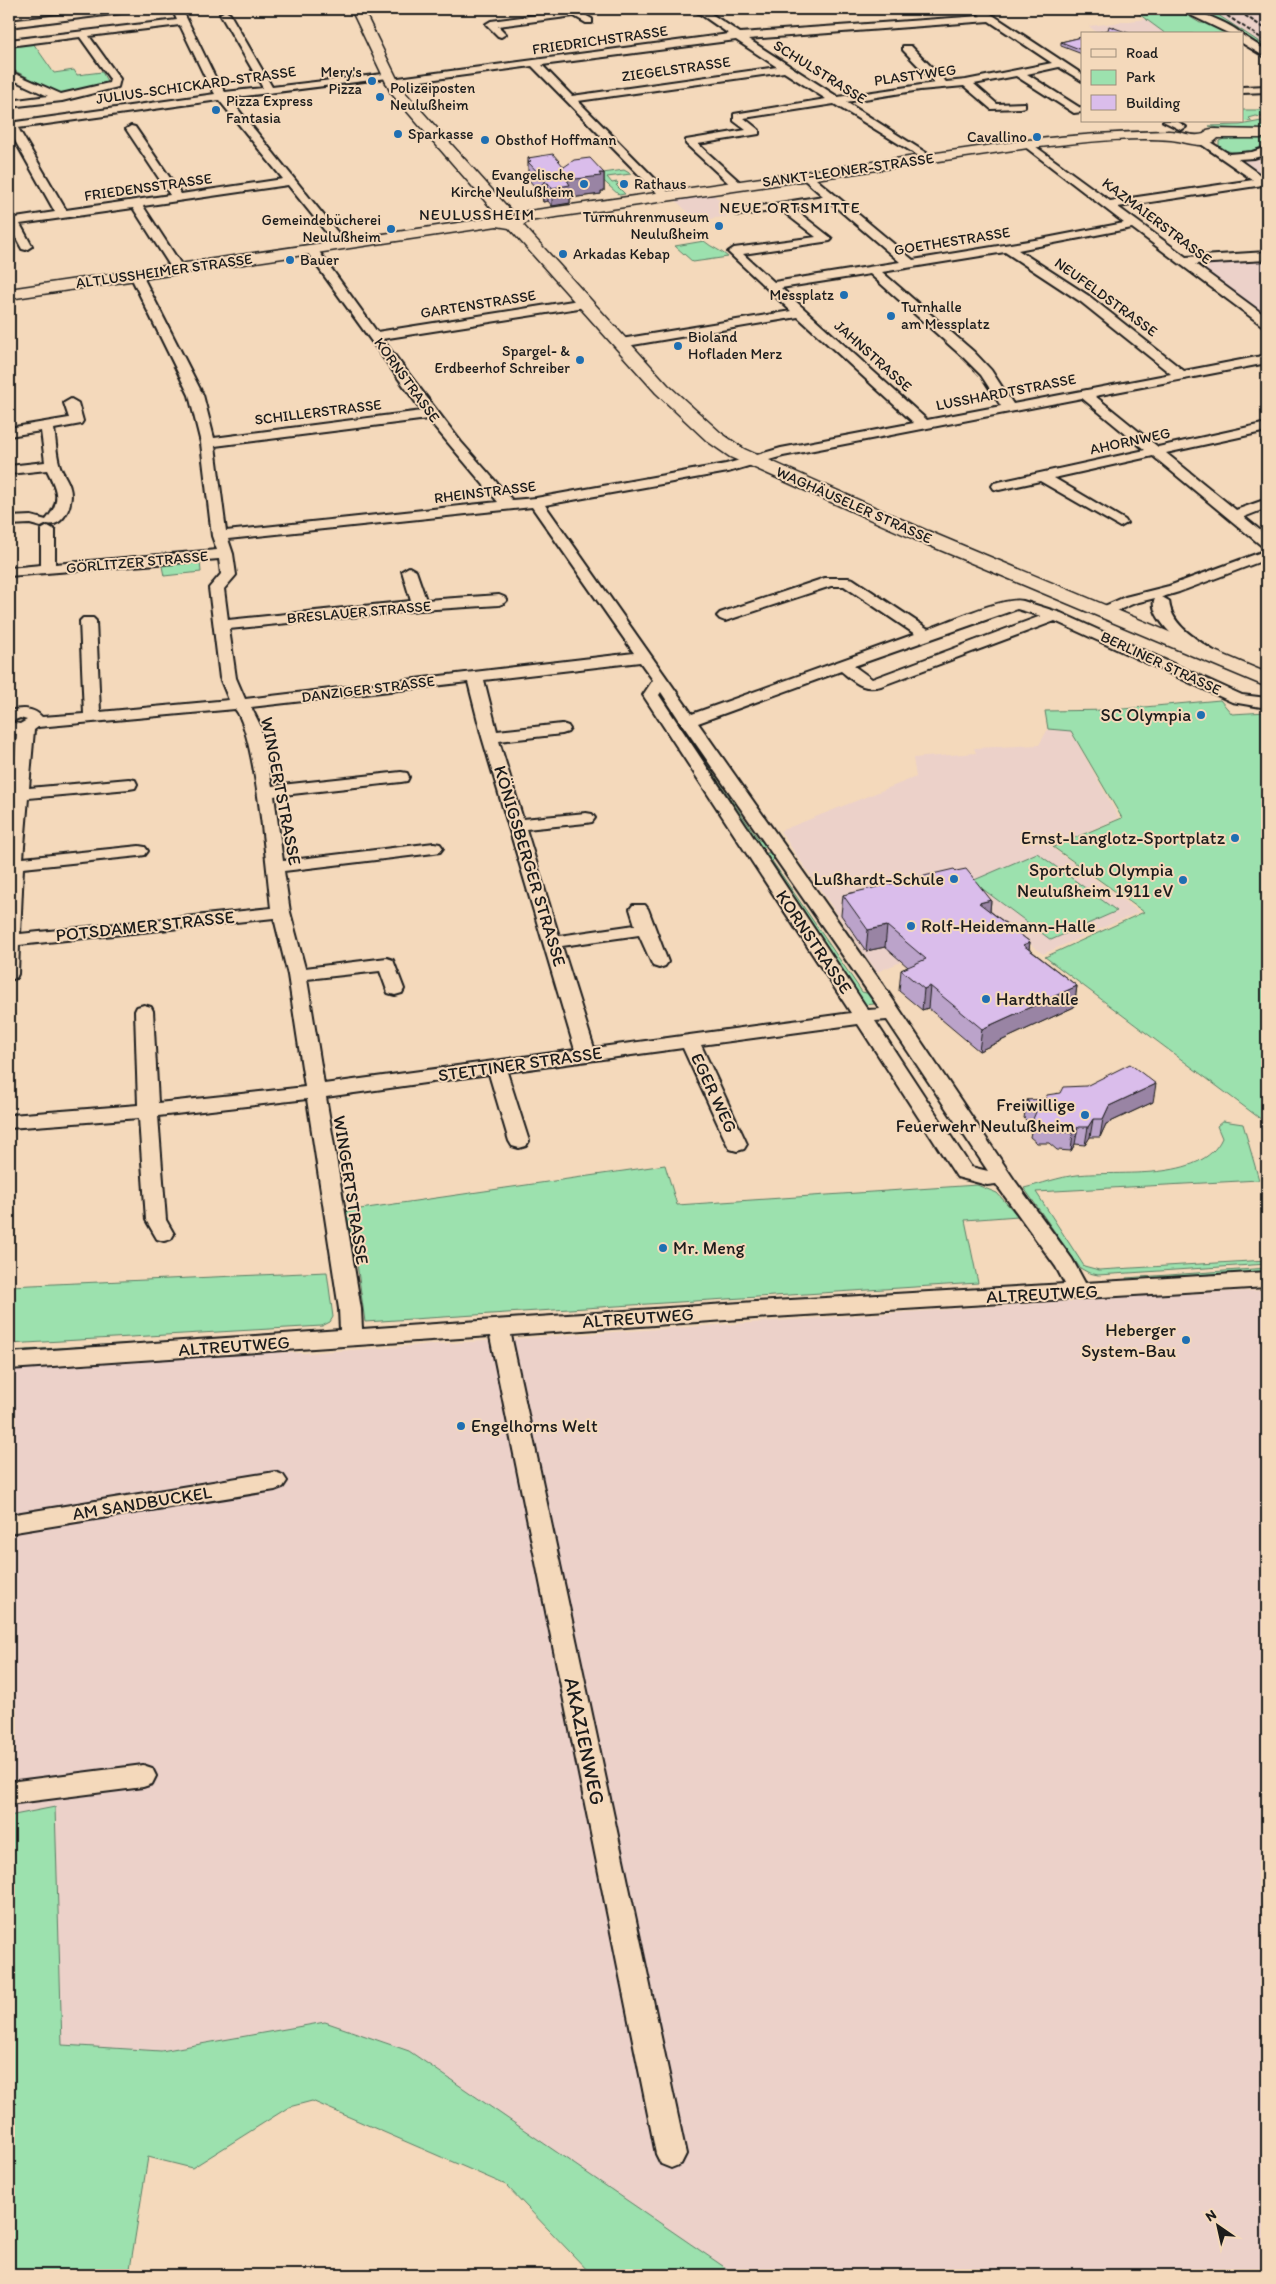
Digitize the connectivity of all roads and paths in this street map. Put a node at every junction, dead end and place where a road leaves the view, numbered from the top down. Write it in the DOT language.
graph roads {
  1 [pos="128,9"];
  2 [pos="177,9"];
  3 [pos="357,9"];
  4 [pos="531,9"];
  5 [pos="698,9"];
  6 [pos="976,9"];
  7 [pos="1183,9"];
  8 [pos="224,14"];
  9 [pos="540,17"];
  10 [pos="993,18"];
  11 [pos="589,20"];
  12 [pos="183,22"];
  13 [pos="9,24"];
  14 [pos="1234,32"];
  15 [pos="82,34"];
  16 [pos="500,34"];
  17 [pos="738,37"];
  18 [pos="1244,39"];
  19 [pos="9,44"];
  20 [pos="908,48"];
  21 [pos="1267,55"];
  22 [pos="535,64"];
  23 [pos="1061,64"];
  24 [pos="786,69"];
  25 [pos="1017,72"];
  26 [pos="9,74"];
  27 [pos="1081,77"];
  28 [pos="390,79"];
  29 [pos="22,80"];
  30 [pos="9,82"];
  31 [pos="966,83"];
  32 [pos="942,84"];
  33 [pos="1267,89"];
  34 [pos="269,90"];
  35 [pos="1244,90"];
  36 [pos="222,96"];
  37 [pos="62,98"];
  38 [pos="570,98"];
  39 [pos="839,101"];
  40 [pos="9,104"];
  41 [pos="1021,105"];
  42 [pos="1078,111"];
  43 [pos="84,116"];
  44 [pos="10,126"];
  45 [pos="1175,128"];
  46 [pos="131,129"];
  47 [pos="1267,134"];
  48 [pos="1213,135"];
  49 [pos="1028,144"];
  50 [pos="1267,150"];
  51 [pos="1227,157"];
  52 [pos="927,158"];
  53 [pos="806,176"];
  54 [pos="292,181"];
  55 [pos="1262,182"];
  56 [pos="738,186"];
  57 [pos="666,196"];
  58 [pos="178,198"];
  59 [pos="833,198"];
  60 [pos="136,204"];
  61 [pos="783,206"];
  62 [pos="1108,206"];
  63 [pos="738,212"];
  64 [pos="62,214"];
  65 [pos="510,219"];
  66 [pos="11,222"];
  67 [pos="1135,224"];
  68 [pos="342,245"];
  69 [pos="26,246"];
  70 [pos="1007,248"];
  71 [pos="311,249"];
  72 [pos="1267,256"];
  73 [pos="1183,261"];
  74 [pos="910,264"];
  75 [pos="178,269"];
  76 [pos="872,270"];
  77 [pos="136,275"];
  78 [pos="773,286"];
  79 [pos="9,294"];
  80 [pos="585,303"];
  81 [pos="800,312"];
  82 [pos="1267,323"];
  83 [pos="375,336"];
  84 [pos="621,343"];
  85 [pos="1267,359"];
  86 [pos="1182,376"];
  87 [pos="1085,394"];
  88 [pos="71,403"];
  89 [pos="1009,408"];
  90 [pos="432,414"];
  91 [pos="923,424"];
  92 [pos="47,426"];
  93 [pos="1267,427"];
  94 [pos="9,432"];
  95 [pos="208,442"];
  96 [pos="1156,452"];
  97 [pos="752,461"];
  98 [pos="52,465"];
  99 [pos="9,470"];
  100 [pos="1041,476"];
  101 [pos="999,486"];
  102 [pos="536,502"];
  103 [pos="1267,503"];
  104 [pos="509,506"];
  105 [pos="1233,516"];
  106 [pos="9,521"];
  107 [pos="1120,523"];
  108 [pos="47,525"];
  109 [pos="219,536"];
  110 [pos="1267,542"];
  111 [pos="226,554"];
  112 [pos="1267,554"];
  113 [pos="48,569"];
  114 [pos="409,571"];
  115 [pos="9,572"];
  116 [pos="1174,589"];
  117 [pos="499,600"];
  118 [pos="1161,601"];
  119 [pos="420,605"];
  120 [pos="1113,615"];
  121 [pos="724,616"];
  122 [pos="1056,616"];
  123 [pos="88,621"];
  124 [pos="220,625"];
  125 [pos="927,635"];
  126 [pos="643,657"];
  127 [pos="1215,658"];
  128 [pos="844,666"];
  129 [pos="475,676"];
  130 [pos="660,681"];
  131 [pos="1267,681"];
  132 [pos="1267,703"];
  133 [pos="239,704"];
  134 [pos="92,718"];
  135 [pos="16,721"];
  136 [pos="688,722"];
  137 [pos="562,729"];
  138 [pos="490,737"];
  139 [pos="401,777"];
  140 [pos="129,784"];
  141 [pos="265,792"];
  142 [pos="21,794"];
  143 [pos="586,818"];
  144 [pos="517,825"];
  145 [pos="434,848"];
  146 [pos="139,852"];
  147 [pos="14,864"];
  148 [pos="276,867"];
  149 [pos="639,909"];
  150 [pos="281,912"];
  151 [pos="645,929"];
  152 [pos="10,941"];
  153 [pos="553,942"];
  154 [pos="659,962"];
  155 [pos="9,974"];
  156 [pos="297,974"];
  157 [pos="395,989"];
  158 [pos="144,1011"];
  159 [pos="892,1013"];
  160 [pos="865,1017"];
  161 [pos="690,1041"];
  162 [pos="586,1054"];
  163 [pos="496,1067"];
  164 [pos="314,1092"];
  165 [pos="148,1112"];
  166 [pos="9,1121"];
  167 [pos="519,1141"];
  168 [pos="737,1144"];
  169 [pos="1002,1177"];
  170 [pos="164,1234"];
  171 [pos="1267,1280"];
  172 [pos="1079,1291"];
  173 [pos="499,1328"];
  174 [pos="351,1337"];
  175 [pos="9,1361"];
  176 [pos="275,1481"];
  177 [pos="9,1524"];
  178 [pos="143,1776"];
  179 [pos="9,1793"];
  180 [pos="671,2154"];
  1 -- 13 [label="street"];
  2 -- 12 [label="street"];
  3 -- 28 [label="street, WAGHÄUSELER STRASSE"];
  4 -- 9 [label="street"];
  5 -- 17 [label="street, SCHULSTRASSE"];
  6 -- 10 [label="street"];
  7 -- 14 [label="street"];
  8 -- 34 [label="street"];
  9 -- 11 [label="street"];
  9 -- 16 [label="street"];
  10 -- 17 [label="street, FRIEDRICHSTRASSE"];
  10 -- 23 [label="street"];
  12 -- 15 [label="street"];
  12 -- 36 [label="street"];
  15 -- 19 [label="street"];
  15 -- 37 [label="street"];
  17 -- 22 [label="street, FRIEDRICHSTRASSE"];
  17 -- 24 [label="street, SCHULSTRASSE"];
  18 -- 21 [label="street"];
  20 -- 32 [label="street"];
  22 -- 28 [label="street, FRIEDRICHSTRASSE"];
  22 -- 38 [label="street"];
  23 -- 25 [label="street, PLASTYWEG"];
  23 -- 27 [label="street"];
  24 -- 38 [label="street, ZIEGELSTRASSE"];
  24 -- 39 [label="street, SCHULSTRASSE"];
  25 -- 31 [label="street, PLASTYWEG"];
  25 -- 42 [label="street"];
  26 -- 29 [label="street"];
  28 -- 34 [label="street, JULIUS-SCHICKARD-STRASSE"];
  28 -- 65 [label="street, WAGHÄUSELER STRASSE"];
  29 -- 30 [label="street"];
  29 -- 37 [label="street"];
  31 -- 32 [label="street, PLASTYWEG"];
  31 -- 41 [label="street, PLASTYWEG"];
  32 -- 39 [label="street, PLASTYWEG"];
  33 -- 35 [label="street"];
  34 -- 36 [label="street, JULIUS-SCHICKARD-STRASSE"];
  36 -- 43 [label="street, JULIUS-SCHICKARD-STRASSE"];
  36 -- 54 [label="street"];
  37 -- 40 [label="street"];
  37 -- 43 [label="street"];
  38 -- 57 [label="street"];
  39 -- 52 [label="street, SCHULSTRASSE"];
  39 -- 56 [label="street, PLASTYWEG"];
  43 -- 44 [label="street, JULIUS-SCHICKARD-STRASSE"];
  44 -- 64 [label="street"];
  45 -- 48 [label="street, SANKT-LEONER-STRASSE"];
  45 -- 49 [label="street, SANKT-LEONER-STRASSE"];
  46 -- 58 [label="street"];
  47 -- 48 [label="street, SANKT-LEONER-STRASSE"];
  48 -- 51 [label="street"];
  49 -- 52 [label="street, SANKT-LEONER-STRASSE"];
  49 -- 62 [label="street, KAZMAIERSTRASSE"];
  50 -- 51 [label="street"];
  51 -- 55 [label="street"];
  52 -- 53 [label="street, SANKT-LEONER-STRASSE"];
  53 -- 56 [label="street, SANKT-LEONER-STRASSE"];
  53 -- 59 [label="street"];
  54 -- 58 [label="street, FRIEDENSSTRASSE"];
  54 -- 68 [label="street"];
  55 -- 62 [label="street"];
  56 -- 57 [label="street, SANKT-LEONER-STRASSE"];
  57 -- 65 [label="street, SANKT-LEONER-STRASSE"];
  58 -- 60 [label="street, FRIEDENSSTRASSE"];
  59 -- 61 [label="street"];
  59 -- 74 [label="street"];
  60 -- 64 [label="street, FRIEDENSSTRASSE"];
  60 -- 75 [label="street"];
  61 -- 63 [label="street"];
  61 -- 78 [label="street, JAHNSTRASSE"];
  62 -- 67 [label="street, KAZMAIERSTRASSE"];
  64 -- 66 [label="street, FRIEDENSSTRASSE"];
  65 -- 68 [label="street, ALTLUSSHEIMER STRASSE"];
  65 -- 80 [label="street, WAGHÄUSELER STRASSE"];
  66 -- 69 [label="street"];
  67 -- 70 [label="street, GOETHESTRASSE"];
  67 -- 73 [label="street, KAZMAIERSTRASSE"];
  68 -- 71 [label="street, ALTLUSSHEIMER STRASSE"];
  70 -- 74 [label="street, GOETHESTRASSE"];
  70 -- 86 [label="street, NEUFELDSTRASSE"];
  71 -- 75 [label="street, ALTLUSSHEIMER STRASSE"];
  71 -- 83 [label="street, KORNSTRASSE"];
  72 -- 73 [label="street"];
  73 -- 82 [label="street, KAZMAIERSTRASSE"];
  74 -- 76 [label="street, GOETHESTRASSE"];
  75 -- 77 [label="street, ALTLUSSHEIMER STRASSE"];
  76 -- 78 [label="street, GOETHESTRASSE"];
  76 -- 89 [label="street"];
  77 -- 79 [label="street, ALTLUSSHEIMER STRASSE"];
  77 -- 95 [label="street, WINGERTSTRASSE"];
  78 -- 81 [label="street, JAHNSTRASSE"];
  80 -- 83 [label="street, GARTENSTRASSE"];
  80 -- 84 [label="street, WAGHÄUSELER STRASSE"];
  81 -- 84 [label="street"];
  81 -- 91 [label="street, JAHNSTRASSE"];
  83 -- 90 [label="street, KORNSTRASSE"];
  84 -- 97 [label="street, WAGHÄUSELER STRASSE"];
  85 -- 86 [label="street, LUSSHARDTSTRASSE"];
  86 -- 87 [label="street, LUSSHARDTSTRASSE"];
  87 -- 89 [label="street, LUSSHARDTSTRASSE"];
  87 -- 96 [label="street"];
  88 -- 92 [label="street"];
  89 -- 91 [label="street, LUSSHARDTSTRASSE"];
  90 -- 95 [label="street, SCHILLERSTRASSE"];
  90 -- 104 [label="street, KORNSTRASSE"];
  91 -- 97 [label="street, LUSSHARDTSTRASSE"];
  92 -- 94 [label="street"];
  92 -- 98 [label="street"];
  93 -- 96 [label="street, AHORNWEG"];
  95 -- 109 [label="street, WINGERTSTRASSE"];
  96 -- 100 [label="street, AHORNWEG"];
  96 -- 105 [label="street"];
  97 -- 102 [label="street, RHEINSTRASSE"];
  97 -- 120 [label="street, WAGHÄUSELER STRASSE"];
  98 -- 99 [label="street"];
  98 -- 108 [label="street, GÖRLITZER STRASSE"];
  100 -- 101 [label="street, AHORNWEG"];
  100 -- 107 [label="street"];
  102 -- 104 [label="street, RHEINSTRASSE"];
  102 -- 126 [label="street, KORNSTRASSE"];
  103 -- 105 [label="street"];
  104 -- 109 [label="street, RHEINSTRASSE"];
  105 -- 110 [label="street"];
  106 -- 108 [label="street"];
  108 -- 113 [label="street, GÖRLITZER STRASSE"];
  109 -- 111 [label="street, WINGERTSTRASSE"];
  111 -- 113 [label="street, GÖRLITZER STRASSE"];
  111 -- 124 [label="street, WINGERTSTRASSE"];
  112 -- 116 [label="street"];
  113 -- 115 [label="street, GÖRLITZER STRASSE"];
  114 -- 119 [label="street"];
  116 -- 118 [label="street"];
  116 -- 120 [label="street"];
  117 -- 119 [label="street, BRESLAUER STRASSE"];
  118 -- 120 [label="street"];
  118 -- 127 [label="street"];
  119 -- 124 [label="street, BRESLAUER STRASSE"];
  120 -- 127 [label="street, WAGHÄUSELER STRASSE"];
  121 -- 125 [label="street"];
  122 -- 125 [label="street, BERLINER STRASSE"];
  122 -- 128 [label="street"];
  122 -- 132 [label="street, BERLINER STRASSE"];
  123 -- 134 [label="street"];
  124 -- 133 [label="street, WINGERTSTRASSE"];
  125 -- 128 [label="street, BERLINER STRASSE"];
  126 -- 129 [label="street, DANZIGER STRASSE"];
  126 -- 130 [label="street, KORNSTRASSE"];
  127 -- 131 [label="street, WAGHÄUSELER STRASSE"];
  128 -- 136 [label="street, BERLINER STRASSE"];
  129 -- 133 [label="street, DANZIGER STRASSE"];
  129 -- 138 [label="street, KÖNIGSBERGER STRASSE"];
  130 -- 136 [label="street, KORNSTRASSE"];
  130 -- 160 [label="street, KORNSTRASSE"];
  133 -- 134 [label="street, DANZIGER STRASSE"];
  133 -- 141 [label="street, WINGERTSTRASSE"];
  134 -- 135 [label="street, DANZIGER STRASSE"];
  135 -- 142 [label="street"];
  136 -- 159 [label="street, KORNSTRASSE"];
  137 -- 138 [label="street"];
  138 -- 144 [label="street, KÖNIGSBERGER STRASSE"];
  139 -- 141 [label="street"];
  140 -- 142 [label="street"];
  141 -- 148 [label="street, WINGERTSTRASSE"];
  142 -- 147 [label="street"];
  143 -- 144 [label="street"];
  144 -- 153 [label="street, KÖNIGSBERGER STRASSE"];
  145 -- 148 [label="street"];
  146 -- 147 [label="street"];
  147 -- 152 [label="street"];
  148 -- 150 [label="street, WINGERTSTRASSE"];
  149 -- 151 [label="street"];
  150 -- 152 [label="street, POTSDAMER STRASSE"];
  150 -- 156 [label="street, WINGERTSTRASSE"];
  151 -- 153 [label="street"];
  151 -- 154 [label="street"];
  152 -- 155 [label="street"];
  153 -- 162 [label="street, KÖNIGSBERGER STRASSE"];
  156 -- 157 [label="street"];
  156 -- 164 [label="street, WINGERTSTRASSE"];
  158 -- 165 [label="street"];
  159 -- 160 [label="street, STETTINER STRASSE"];
  159 -- 169 [label="street, KORNSTRASSE"];
  160 -- 161 [label="street, STETTINER STRASSE"];
  160 -- 169 [label="street, KORNSTRASSE"];
  161 -- 162 [label="street, STETTINER STRASSE"];
  161 -- 168 [label="street, EGER WEG"];
  162 -- 163 [label="street, STETTINER STRASSE"];
  163 -- 164 [label="street, STETTINER STRASSE"];
  163 -- 167 [label="street"];
  164 -- 165 [label="street, STETTINER STRASSE"];
  164 -- 174 [label="street, WINGERTSTRASSE"];
  165 -- 166 [label="street, STETTINER STRASSE"];
  165 -- 170 [label="street"];
  169 -- 172 [label="street, KORNSTRASSE"];
  171 -- 172 [label="street, ALTREUTWEG"];
  172 -- 173 [label="street, ALTREUTWEG"];
  173 -- 174 [label="street, ALTREUTWEG"];
  173 -- 180 [label="street, AKAZIENWEG"];
  174 -- 175 [label="street, ALTREUTWEG"];
  176 -- 177 [label="street, AM SANDBUCKEL"];
  178 -- 179 [label="street"];
}
